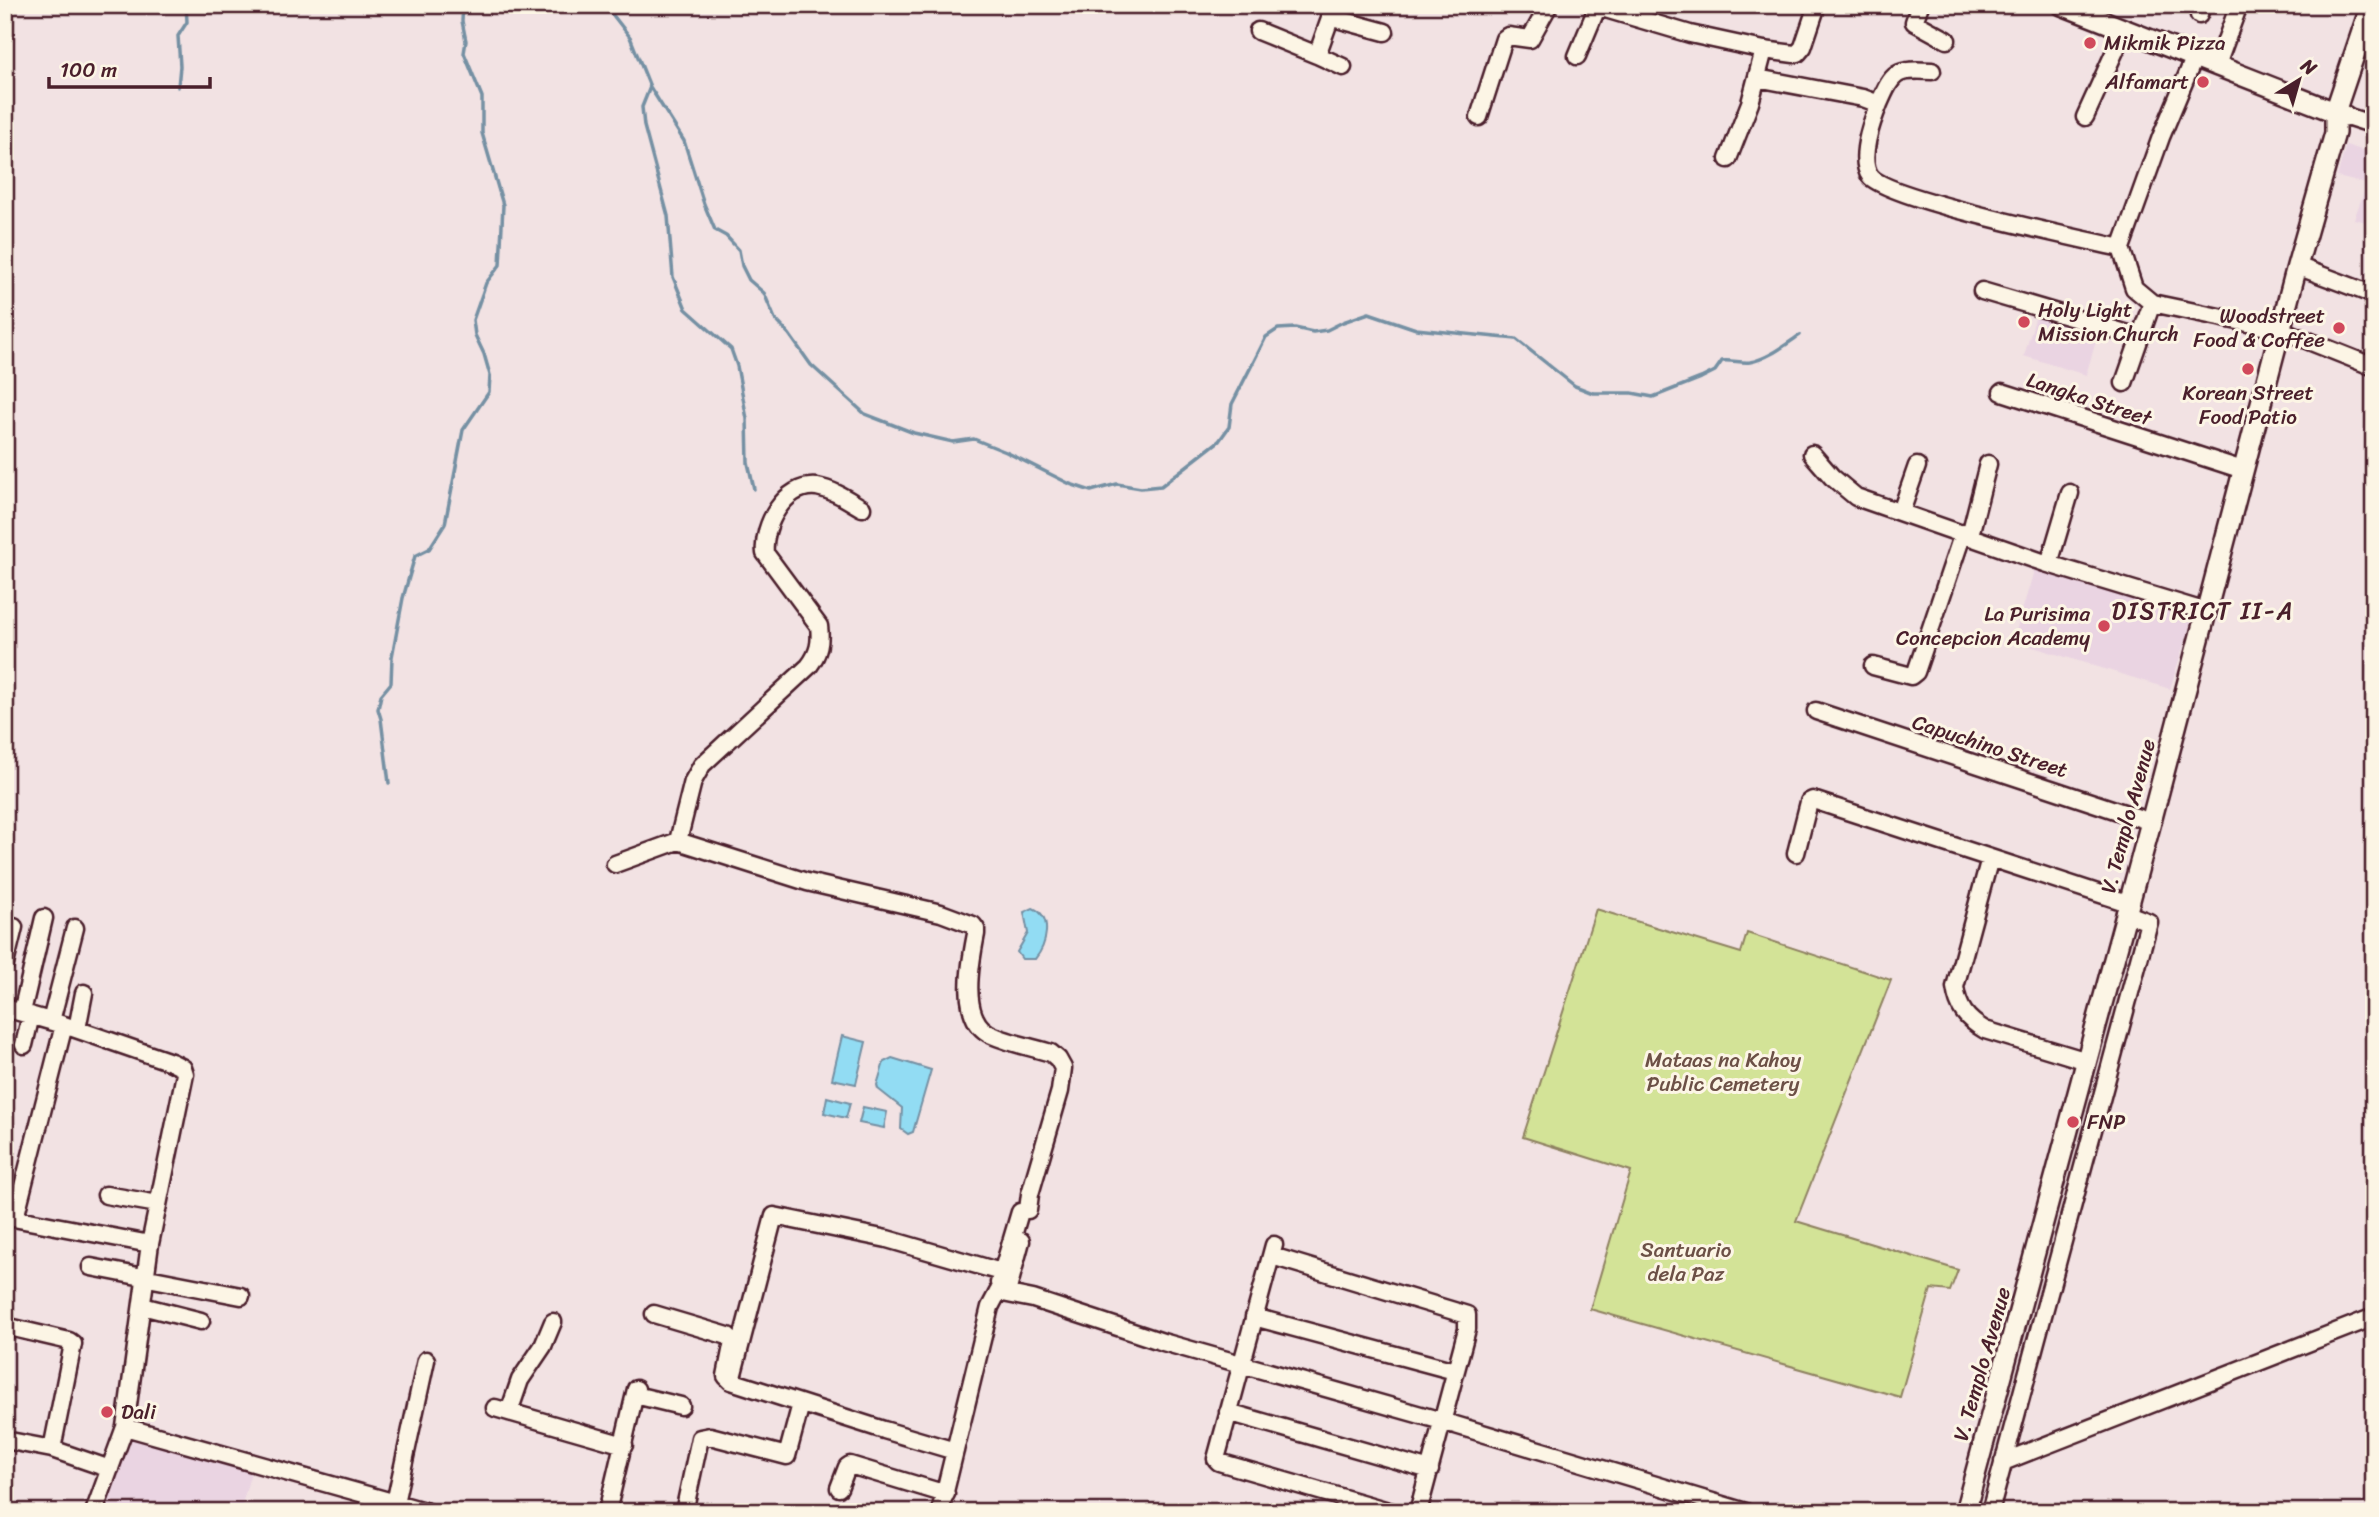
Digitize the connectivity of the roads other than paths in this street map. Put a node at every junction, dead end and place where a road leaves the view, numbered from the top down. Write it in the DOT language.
graph roads {
  1 [pos="1549,5"];
  2 [pos="1816,5"];
  3 [pos="1920,5"];
  4 [pos="2062,5"];
  5 [pos="1598,7"];
  6 [pos="1332,11"];
  7 [pos="2104,13"];
  8 [pos="2236,13"];
  9 [pos="2371,13"];
  10 [pos="2125,29"];
  11 [pos="1258,31"];
  12 [pos="1385,32"];
  13 [pos="2374,38"];
  14 [pos="1947,40"];
  15 [pos="1764,50"];
  16 [pos="1317,55"];
  17 [pos="1577,56"];
  18 [pos="2195,56"];
  19 [pos="2217,65"];
  20 [pos="1343,67"];
  21 [pos="1932,71"];
  22 [pos="1757,78"];
  23 [pos="1879,104"];
  24 [pos="1479,117"];
  25 [pos="2085,117"];
  26 [pos="2339,120"];
  27 [pos="2374,125"];
  28 [pos="1728,159"];
  29 [pos="2121,248"];
  30 [pos="2297,266"];
  31 [pos="1982,291"];
  32 [pos="2374,295"];
  33 [pos="2152,303"];
  34 [pos="2281,330"];
  35 [pos="2139,337"];
  36 [pos="2374,367"];
  37 [pos="2124,383"];
  38 [pos="2002,392"];
  39 [pos="1812,454"];
  40 [pos="1988,464"];
  41 [pos="1917,466"];
  42 [pos="2243,470"];
  43 [pos="2070,494"];
  44 [pos="862,508"];
  45 [pos="1901,512"];
  46 [pos="1966,534"];
  47 [pos="2049,564"];
  48 [pos="2207,611"];
  49 [pos="1873,666"];
  50 [pos="1815,711"];
  51 [pos="2151,821"];
  52 [pos="678,841"];
  53 [pos="1796,853"];
  54 [pos="1990,858"];
  55 [pos="615,863"];
  56 [pos="2127,908"];
  57 [pos="44,918"];
  58 [pos="14,927"];
  59 [pos="75,928"];
  60 [pos="5,964"];
  61 [pos="85,993"];
  62 [pos="5,1008"];
  63 [pos="26,1014"];
  64 [pos="64,1025"];
  65 [pos="24,1045"];
  66 [pos="2087,1060"];
  67 [pos="106,1195"];
  68 [pos="158,1204"];
  69 [pos="1026,1207"];
  70 [pos="10,1217"];
  71 [pos="150,1244"];
  72 [pos="91,1267"];
  73 [pos="1001,1272"];
  74 [pos="145,1277"];
  75 [pos="1003,1292"];
  76 [pos="241,1296"];
  77 [pos="142,1306"];
  78 [pos="654,1314"];
  79 [pos="1254,1317"];
  80 [pos="2374,1317"];
  81 [pos="201,1321"];
  82 [pos="553,1322"];
  83 [pos="5,1326"];
  84 [pos="426,1360"];
  85 [pos="1242,1365"];
  86 [pos="1455,1371"];
  87 [pos="731,1381"];
  88 [pos="801,1404"];
  89 [pos="681,1406"];
  90 [pos="1228,1412"];
  91 [pos="1442,1421"];
  92 [pos="125,1427"];
  93 [pos="5,1440"];
  94 [pos="624,1445"];
  95 [pos="52,1450"];
  96 [pos="955,1451"];
  97 [pos="2003,1462"];
  98 [pos="110,1469"];
  99 [pos="1430,1470"];
  100 [pos="839,1488"];
  101 [pos="946,1494"];
  102 [pos="395,1503"];
  103 [pos="94,1512"];
  104 [pos="428,1512"];
  105 [pos="607,1512"];
  106 [pos="684,1512"];
  107 [pos="940,1512"];
  108 [pos="1392,1512"];
  109 [pos="1418,1512"];
  110 [pos="1746,1512"];
  111 [pos="1965,1512"];
  112 [pos="1990,1512"];
  1 -- 24 [label="street"];
  2 -- 15 [label="street"];
  3 -- 14 [label="street"];
  4 -- 7 [label="main road"];
  5 -- 15 [label="street"];
  5 -- 17 [label="street"];
  6 -- 12 [label="street"];
  6 -- 16 [label="street"];
  7 -- 10 [label="main road"];
  8 -- 19 [label="street"];
  9 -- 26 [label="main road, V. Templo Avenue"];
  10 -- 18 [label="main road"];
  10 -- 25 [label="street"];
  11 -- 16 [label="street"];
  13 -- 26 [label="main road, V. Templo Avenue"];
  15 -- 22 [label="street"];
  16 -- 20 [label="street"];
  18 -- 19 [label="main road"];
  18 -- 29 [label="street"];
  19 -- 26 [label="main road"];
  21 -- 23 [label="street"];
  22 -- 23 [label="street"];
  22 -- 28 [label="street"];
  23 -- 29 [label="street"];
  26 -- 27 [label="street"];
  26 -- 30 [label="main road, V. Templo Avenue"];
  29 -- 33 [label="street"];
  30 -- 32 [label="street"];
  30 -- 34 [label="main road, V. Templo Avenue"];
  31 -- 35 [label="street"];
  33 -- 34 [label="street"];
  33 -- 35 [label="street"];
  34 -- 36 [label="street"];
  34 -- 42 [label="main road, V. Templo Avenue"];
  35 -- 37 [label="street"];
  38 -- 42 [label="street, Langka Street"];
  39 -- 45 [label="street"];
  40 -- 46 [label="street"];
  41 -- 45 [label="street"];
  42 -- 48 [label="main road, V. Templo Avenue"];
  43 -- 47 [label="street"];
  44 -- 52 [label="street"];
  45 -- 46 [label="street"];
  46 -- 47 [label="street"];
  46 -- 49 [label="street"];
  47 -- 48 [label="street"];
  48 -- 51 [label="main road, V. Templo Avenue"];
  50 -- 51 [label="street, Capuchino Street"];
  51 -- 56 [label="main road, V. Templo Avenue"];
  52 -- 55 [label="street"];
  52 -- 69 [label="street"];
  53 -- 54 [label="street"];
  54 -- 56 [label="street"];
  54 -- 66 [label="street"];
  56 -- 66 [label="main road, V. Templo Avenue"];
  56 -- 97 [label="street"];
  57 -- 63 [label="street"];
  58 -- 60 [label="street"];
  59 -- 64 [label="street"];
  61 -- 64 [label="street"];
  62 -- 63 [label="street"];
  63 -- 64 [label="street"];
  63 -- 65 [label="street"];
  64 -- 68 [label="street"];
  64 -- 70 [label="street"];
  66 -- 111 [label="main road, V. Templo Avenue"];
  67 -- 68 [label="street"];
  68 -- 71 [label="street"];
  69 -- 73 [label="street"];
  69 -- 75 [label="street"];
  70 -- 71 [label="street"];
  71 -- 74 [label="street"];
  72 -- 74 [label="street"];
  73 -- 75 [label="street"];
  73 -- 87 [label="street"];
  74 -- 76 [label="street"];
  74 -- 77 [label="street"];
  75 -- 85 [label="street"];
  75 -- 96 [label="street"];
  77 -- 81 [label="street"];
  77 -- 92 [label="street"];
  78 -- 87 [label="street"];
  79 -- 85 [label="street"];
  79 -- 86 [label="street"];
  79 -- 86 [label="street"];
  80 -- 97 [label="street"];
  82 -- 94 [label="street"];
  83 -- 95 [label="street"];
  84 -- 102 [label="street"];
  85 -- 90 [label="street"];
  85 -- 91 [label="street"];
  86 -- 91 [label="street"];
  87 -- 88 [label="street"];
  88 -- 96 [label="street"];
  88 -- 106 [label="street"];
  89 -- 94 [label="street"];
  90 -- 99 [label="street"];
  90 -- 108 [label="street"];
  91 -- 99 [label="street"];
  91 -- 110 [label="street"];
  92 -- 98 [label="street"];
  92 -- 102 [label="street"];
  93 -- 95 [label="street"];
  94 -- 105 [label="street"];
  95 -- 98 [label="street"];
  96 -- 101 [label="street"];
  97 -- 112 [label="street"];
  98 -- 103 [label="street"];
  99 -- 109 [label="street"];
  100 -- 101 [label="street"];
  101 -- 107 [label="street"];
  102 -- 104 [label="street"];
}
